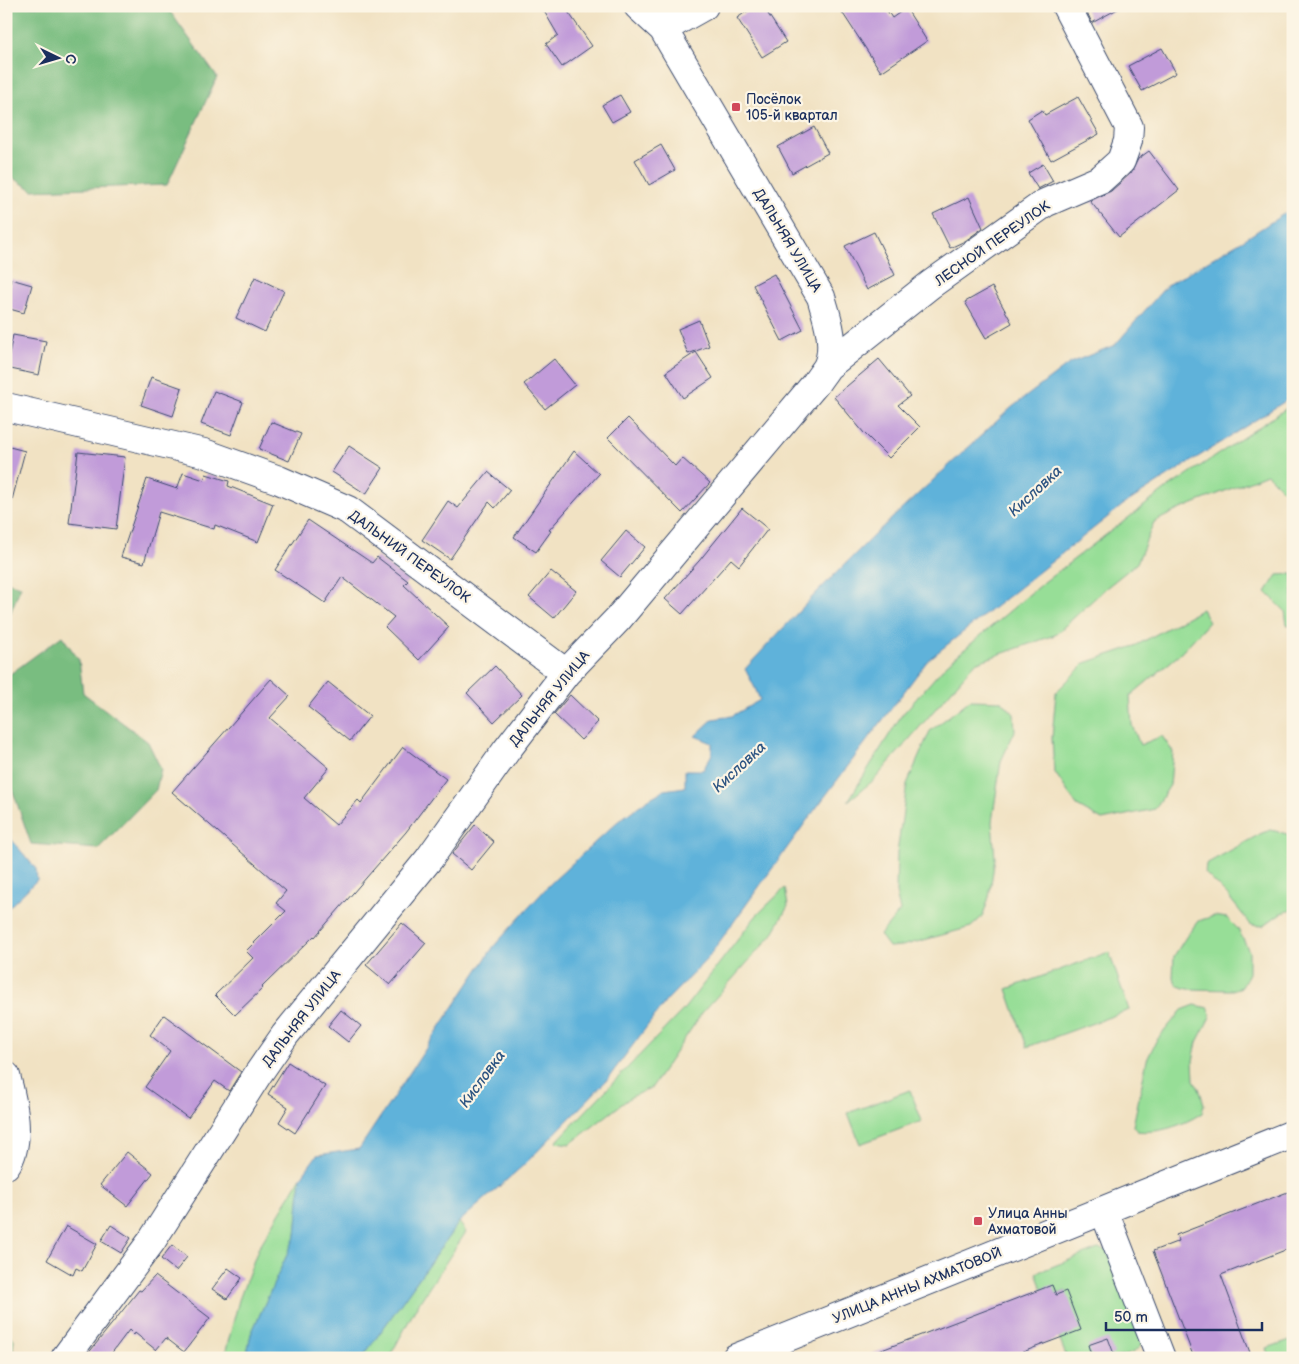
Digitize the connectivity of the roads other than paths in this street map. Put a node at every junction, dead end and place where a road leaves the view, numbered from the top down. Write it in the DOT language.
graph roads {
  1 [pos="638,6"];
  2 [pos="704,6"];
  3 [pos="1066,6"];
  4 [pos="663,29"];
  5 [pos="828,366"];
  6 [pos="6,407"];
  7 [pos="566,673"];
  8 [pos="6,1076"];
  9 [pos="1293,1134"];
  10 [pos="6,1165"];
  11 [pos="1104,1211"];
  12 [pos="65,1358"];
  13 [pos="736,1358"];
  14 [pos="1161,1358"];
  1 -- 4 [label="street, ДАЛЬНЯЯ УЛИЦА"];
  2 -- 4 [label="street"];
  3 -- 5 [label="street, ЛЕСНОЙ ПЕРЕУЛОК"];
  4 -- 5 [label="street, ДАЛЬНЯЯ УЛИЦА"];
  5 -- 7 [label="street, ДАЛЬНЯЯ УЛИЦА"];
  6 -- 7 [label="street, ДАЛЬНИЙ ПЕРЕУЛОК"];
  7 -- 12 [label="street, ДАЛЬНЯЯ УЛИЦА"];
  8 -- 10 [label="street"];
  9 -- 11 [label="street, УЛИЦА АННЫ АХМАТОВОЙ"];
  11 -- 13 [label="street, УЛИЦА АННЫ АХМАТОВОЙ"];
  11 -- 14 [label="street"];
}
